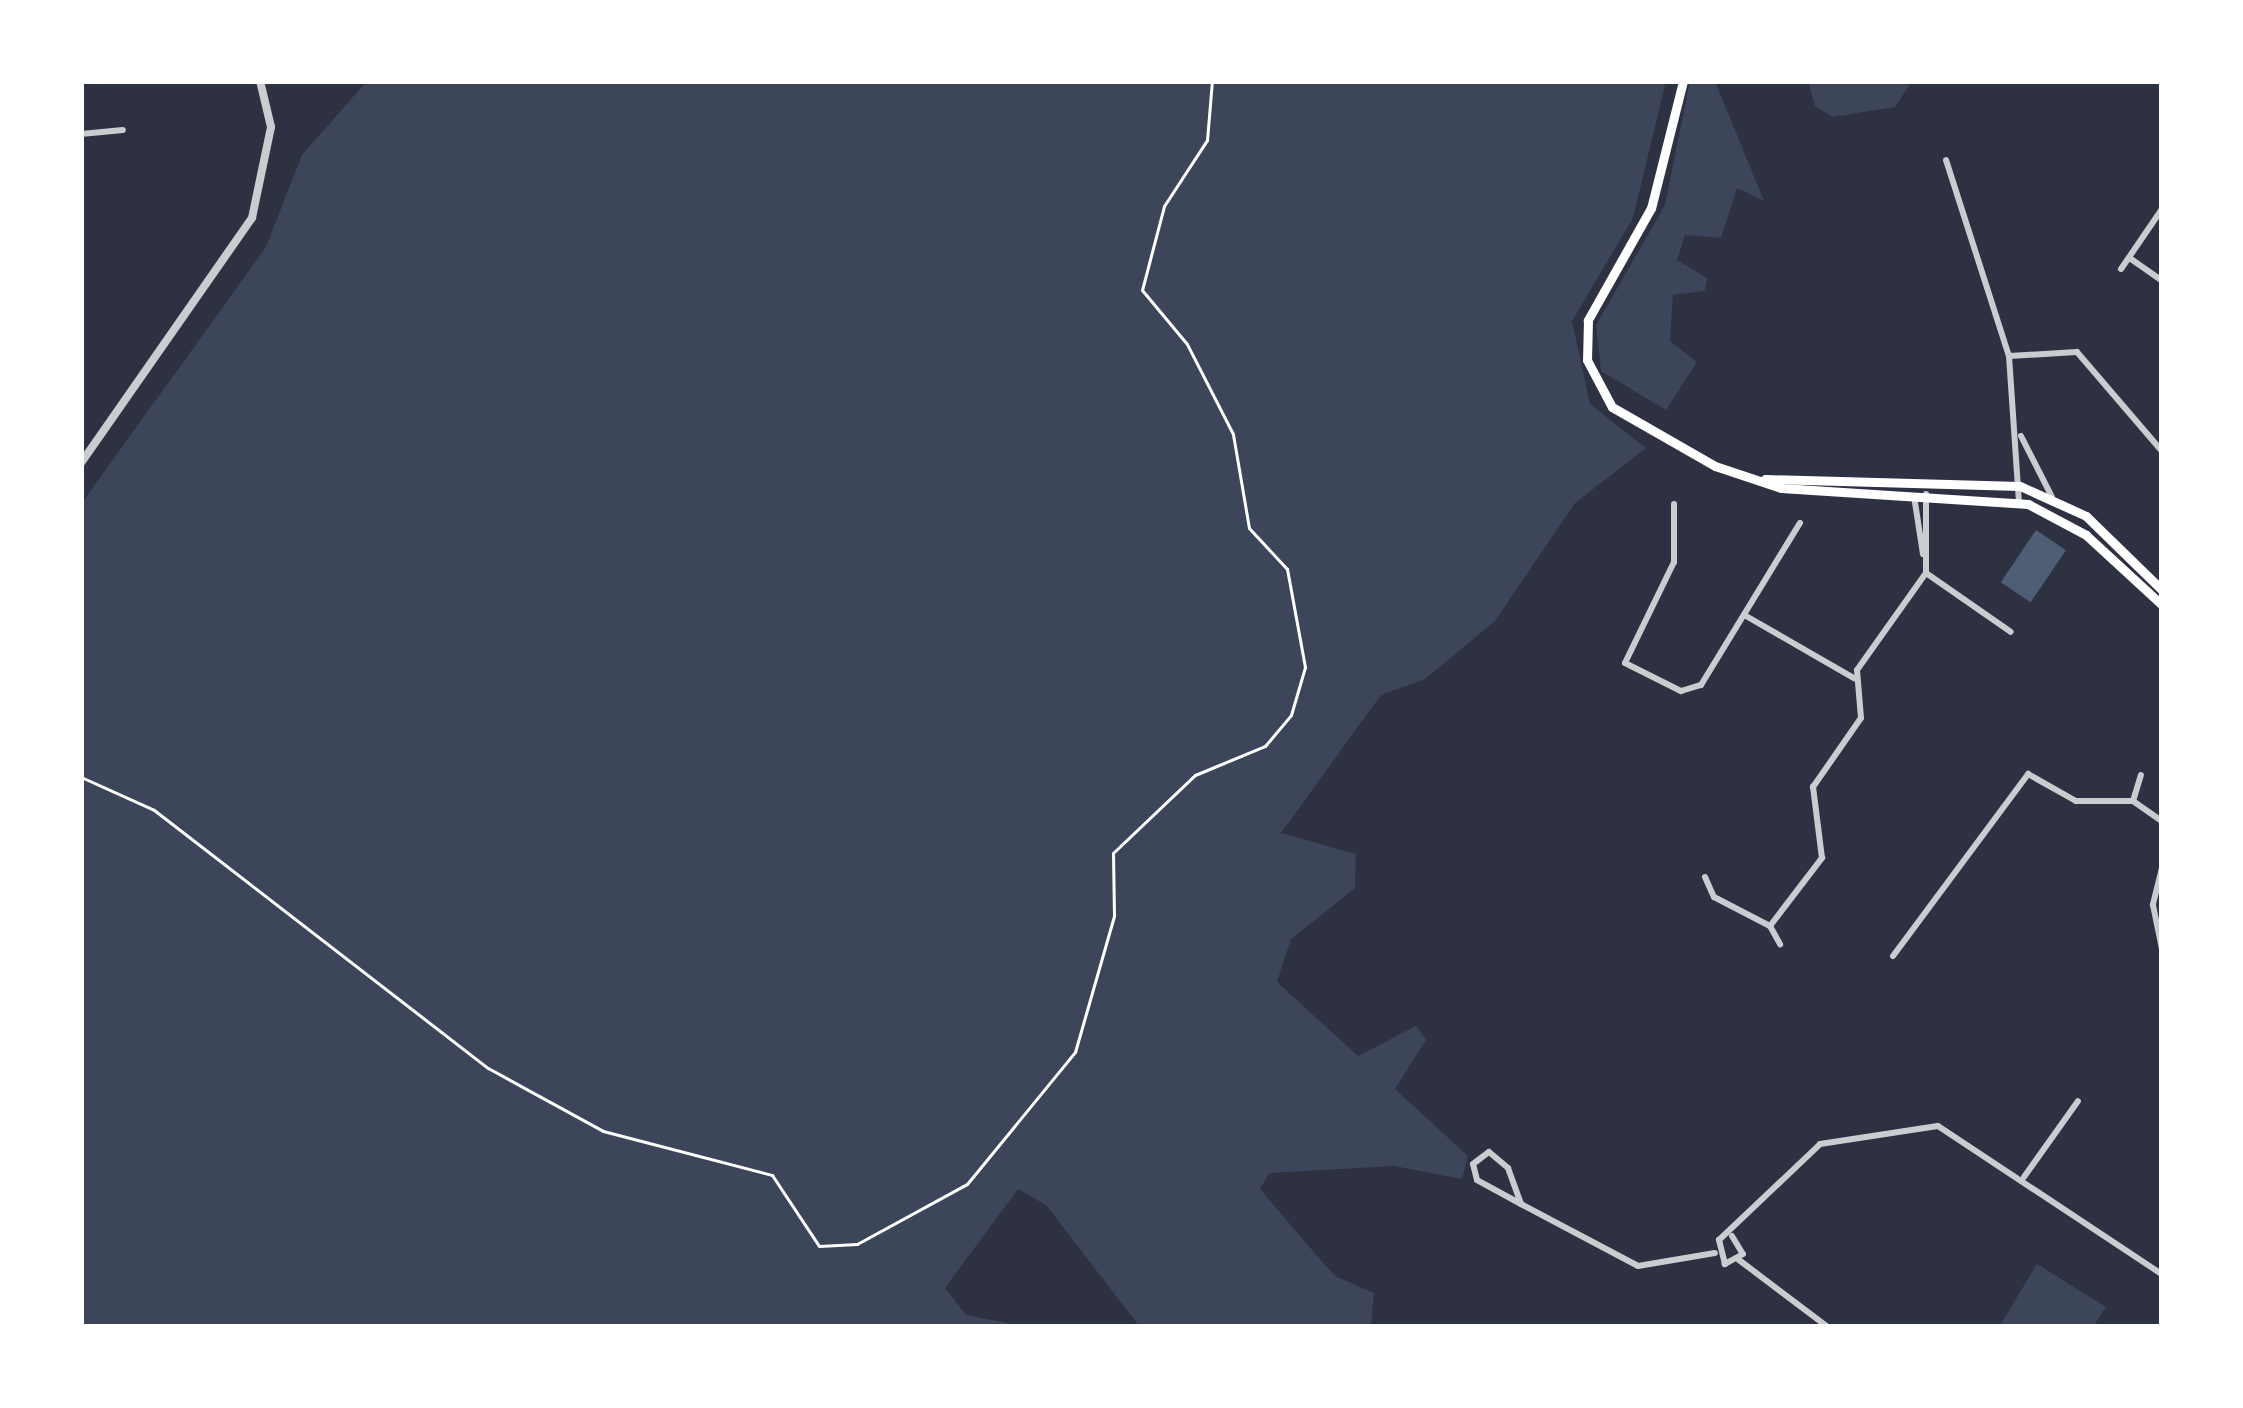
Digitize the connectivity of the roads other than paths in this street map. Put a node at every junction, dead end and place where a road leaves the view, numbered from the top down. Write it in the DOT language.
graph roads {
  1 [pos="260,81"];
  2 [pos="1683,81"];
  3 [pos="123,130"];
  4 [pos="81,134"];
  5 [pos="1946,160"];
  6 [pos="2162,209"];
  7 [pos="2129,258"];
  8 [pos="2121,269"];
  9 [pos="2162,281"];
  10 [pos="2009,356"];
  11 [pos="2017,427"];
  12 [pos="2162,451"];
  13 [pos="81,463"];
  14 [pos="1747,478"];
  15 [pos="1966,480"];
  16 [pos="1920,481"];
  17 [pos="2020,486"];
  18 [pos="1920,493"];
  19 [pos="1965,494"];
  20 [pos="2052,497"];
  21 [pos="2019,502"];
  22 [pos="1674,504"];
  23 [pos="1800,523"];
  24 [pos="1926,573"];
  25 [pos="2162,590"];
  26 [pos="2162,605"];
  27 [pos="1746,616"];
  28 [pos="2011,632"];
  29 [pos="1854,678"];
  30 [pos="2141,775"];
  31 [pos="2133,801"];
  32 [pos="2162,820"];
  33 [pos="2162,868"];
  34 [pos="1705,878"];
  35 [pos="1770,926"];
  36 [pos="1780,944"];
  37 [pos="2162,949"];
  38 [pos="1893,956"];
  39 [pos="2078,1101"];
  40 [pos="2024,1177"];
  41 [pos="1521,1204"];
  42 [pos="1732,1236"];
  43 [pos="1715,1253"];
  44 [pos="1739,1260"];
  45 [pos="2162,1274"];
  46 [pos="1828,1327"];
  1 -- 13 [label="street"];
  2 -- 14 [label="main road"];
  3 -- 4 [label="street"];
  5 -- 10 [label="street"];
  6 -- 7 [label="street"];
  7 -- 8 [label="street"];
  7 -- 9 [label="street"];
  10 -- 11 [label="street"];
  10 -- 12 [label="street"];
  11 -- 17 [label="street"];
  11 -- 20 [label="street"];
  14 -- 16 [label="main road"];
  14 -- 18 [label="main road"];
  15 -- 16 [label="main road"];
  15 -- 17 [label="main road"];
  15 -- 19 [label="main road"];
  16 -- 18 [label="main road"];
  17 -- 20 [label="main road"];
  17 -- 21 [label="street"];
  18 -- 19 [label="main road"];
  18 -- 24 [label="street"];
  19 -- 21 [label="main road"];
  20 -- 25 [label="main road"];
  21 -- 26 [label="main road"];
  22 -- 27 [label="street"];
  23 -- 27 [label="street"];
  24 -- 28 [label="street"];
  24 -- 29 [label="street"];
  27 -- 29 [label="street"];
  29 -- 35 [label="street"];
  30 -- 31 [label="street"];
  31 -- 32 [label="street"];
  31 -- 38 [label="street"];
  33 -- 37 [label="street"];
  34 -- 35 [label="street"];
  35 -- 36 [label="street"];
  39 -- 40 [label="street"];
  40 -- 42 [label="street"];
  40 -- 45 [label="street"];
  41 -- 41 [label="street"];
  41 -- 43 [label="street"];
  42 -- 43 [label="street"];
  42 -- 44 [label="street"];
  43 -- 44 [label="street"];
  44 -- 46 [label="street"];
}
